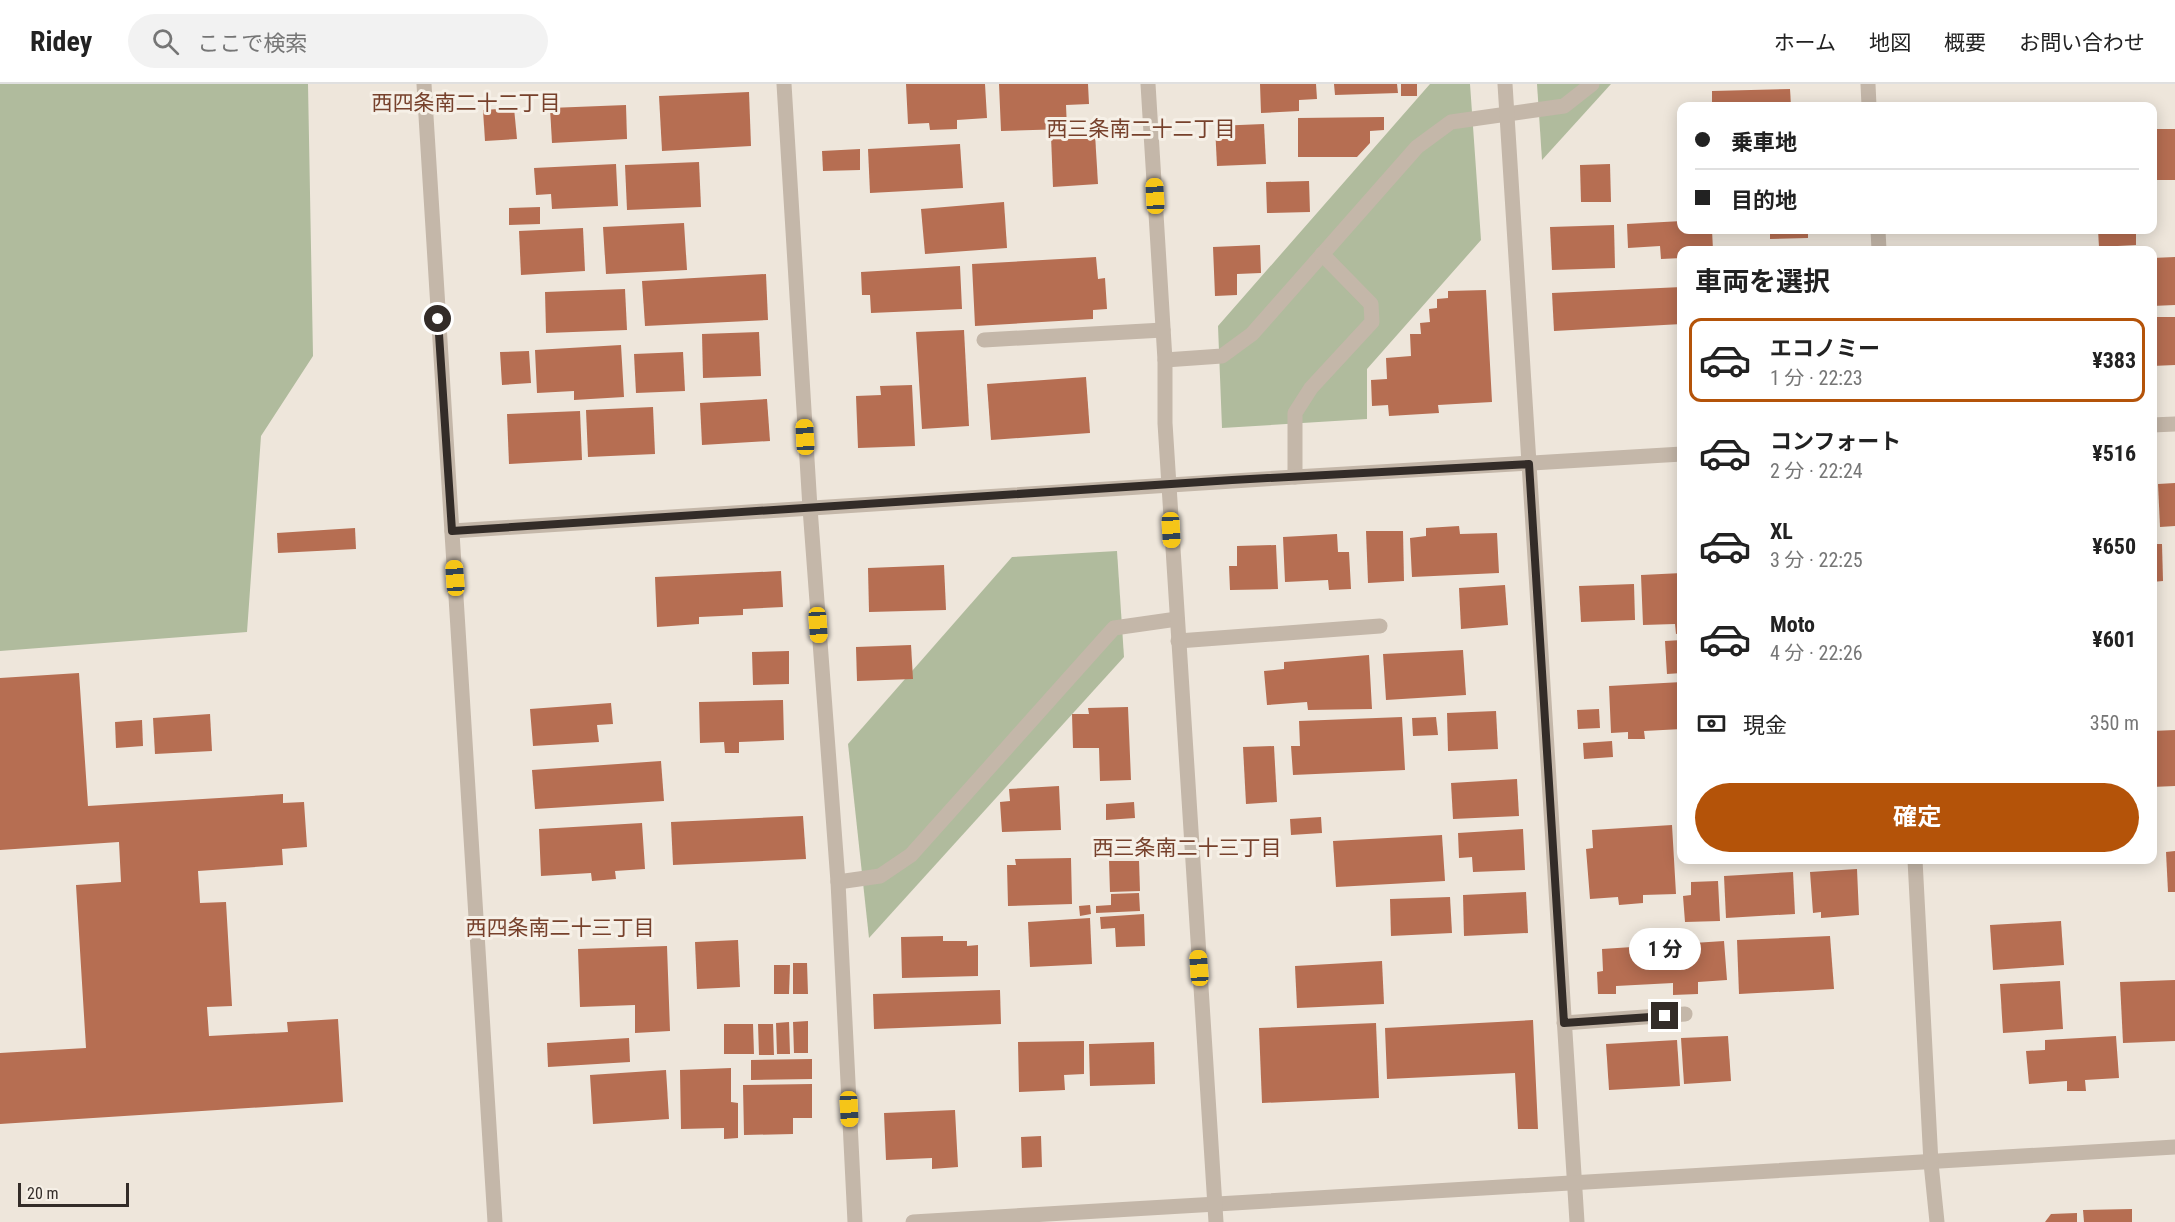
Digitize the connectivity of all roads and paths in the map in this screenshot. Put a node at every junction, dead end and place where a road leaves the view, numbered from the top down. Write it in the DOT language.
graph roads {
  1 [pos="424,84"];
  2 [pos="784,84"];
  3 [pos="1148,84"];
  4 [pos="1505,84"];
  5 [pos="1592,84"];
  6 [pos="1868,84"];
  7 [pos="1869,102"];
  8 [pos="1507,114"];
  9 [pos="1322,254"];
  10 [pos="1163,330"];
  11 [pos="984,340"];
  12 [pos="1165,360"];
  13 [pos="2175,424"];
  14 [pos="2157,425"];
  15 [pos="1677,454"];
  16 [pos="1529,464"];
  17 [pos="1295,477"];
  18 [pos="1168,484"];
  19 [pos="810,508"];
  20 [pos="452,531"];
  21 [pos="1177,619"];
  22 [pos="1380,626"];
  23 [pos="1178,641"];
  24 [pos="1915,864"];
  25 [pos="838,882"];
  26 [pos="1685,1014"];
  27 [pos="1564,1023"];
  28 [pos="2175,1147"];
  29 [pos="1931,1163"];
  30 [pos="1575,1183"];
  31 [pos="1215,1203"];
  32 [pos="495,1222"];
  33 [pos="855,1222"];
  34 [pos="912,1222"];
  35 [pos="1216,1222"];
  36 [pos="1577,1222"];
  37 [pos="1937,1222"];
  1 -- 20 [label="street"];
  2 -- 19 [label="street"];
  3 -- 10 [label="street"];
  4 -- 8 [label="street"];
  5 -- 8 [label="street"];
  6 -- 7 [label="street"];
  8 -- 9 [label="street"];
  8 -- 16 [label="street"];
  9 -- 12 [label="street"];
  9 -- 17 [label="street"];
  10 -- 11 [label="street"];
  10 -- 12 [label="street"];
  12 -- 18 [label="street"];
  13 -- 14 [label="street"];
  15 -- 16 [label="street"];
  16 -- 17 [label="street"];
  16 -- 27 [label="street"];
  17 -- 18 [label="street"];
  18 -- 19 [label="street"];
  18 -- 21 [label="street"];
  19 -- 20 [label="street"];
  19 -- 25 [label="street"];
  20 -- 32 [label="street"];
  21 -- 23 [label="street"];
  21 -- 25 [label="street"];
  22 -- 23 [label="street"];
  23 -- 31 [label="street"];
  24 -- 29 [label="street"];
  25 -- 33 [label="street"];
  26 -- 27 [label="street"];
  27 -- 30 [label="street"];
  28 -- 29 [label="street"];
  29 -- 30 [label="street"];
  29 -- 37 [label="street"];
  30 -- 31 [label="street"];
  30 -- 36 [label="street"];
  31 -- 34 [label="street"];
  31 -- 35 [label="street"];
}
